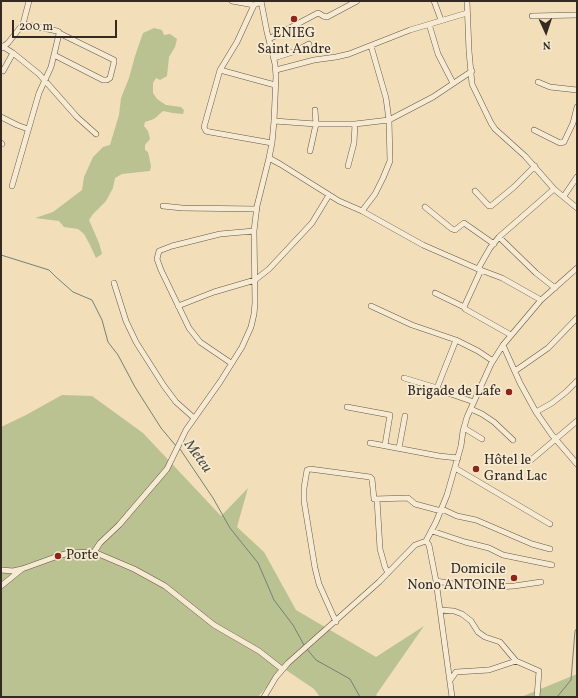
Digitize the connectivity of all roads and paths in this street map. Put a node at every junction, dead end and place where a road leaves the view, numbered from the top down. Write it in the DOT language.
graph roads {
  1 [pos="29,1"];
  2 [pos="232,1"];
  3 [pos="357,1"];
  4 [pos="434,1"];
  5 [pos="467,1"];
  6 [pos="261,2"];
  7 [pos="254,5"];
  8 [pos="468,13"];
  9 [pos="577,15"];
  10 [pos="532,16"];
  11 [pos="441,20"];
  12 [pos="23,24"];
  13 [pos="429,24"];
  14 [pos="59,33"];
  15 [pos="269,39"];
  16 [pos="309,44"];
  17 [pos="2,46"];
  18 [pos="371,46"];
  19 [pos="13,53"];
  20 [pos="54,55"];
  21 [pos="274,58"];
  22 [pos="3,70"];
  23 [pos="220,70"];
  24 [pos="276,70"];
  25 [pos="472,71"];
  26 [pos="45,80"];
  27 [pos="538,82"];
  28 [pos="453,83"];
  29 [pos="275,86"];
  30 [pos="577,90"];
  31 [pos="577,107"];
  32 [pos="315,110"];
  33 [pos="1,117"];
  34 [pos="389,120"];
  35 [pos="274,121"];
  36 [pos="316,124"];
  37 [pos="355,124"];
  38 [pos="28,129"];
  39 [pos="534,130"];
  40 [pos="96,134"];
  41 [pos="272,143"];
  42 [pos="310,152"];
  43 [pos="269,158"];
  44 [pos="348,166"];
  45 [pos="535,166"];
  46 [pos="577,176"];
  47 [pos="12,186"];
  48 [pos="554,189"];
  49 [pos="474,191"];
  50 [pos="329,195"];
  51 [pos="564,196"];
  52 [pos="162,206"];
  53 [pos="424,207"];
  54 [pos="577,208"];
  55 [pos="257,209"];
  56 [pos="362,211"];
  57 [pos="254,231"];
  58 [pos="499,237"];
  59 [pos="494,244"];
  60 [pos="577,269"];
  61 [pos="480,270"];
  62 [pos="255,280"];
  63 [pos="114,283"];
  64 [pos="555,288"];
  65 [pos="435,293"];
  66 [pos="541,300"];
  67 [pos="178,306"];
  68 [pos="371,306"];
  69 [pos="464,307"];
  70 [pos="577,318"];
  71 [pos="511,335"];
  72 [pos="456,340"];
  73 [pos="503,346"];
  74 [pos="493,361"];
  75 [pos="231,363"];
  76 [pos="515,371"];
  77 [pos="404,378"];
  78 [pos="577,381"];
  79 [pos="437,388"];
  80 [pos="474,402"];
  81 [pos="347,406"];
  82 [pos="471,409"];
  83 [pos="536,412"];
  84 [pos="405,416"];
  85 [pos="194,418"];
  86 [pos="577,421"];
  87 [pos="464,428"];
  88 [pos="482,439"];
  89 [pos="513,440"];
  90 [pos="556,440"];
  91 [pos="370,443"];
  92 [pos="385,445"];
  93 [pos="399,448"];
  94 [pos="458,458"];
  95 [pos="531,460"];
  96 [pos="577,464"];
  97 [pos="455,468"];
  98 [pos="377,499"];
  99 [pos="441,510"];
  100 [pos="550,524"];
  101 [pos="432,531"];
  102 [pos="426,541"];
  103 [pos="550,549"];
  104 [pos="94,552"];
  105 [pos="552,566"];
  106 [pos="22,569"];
  107 [pos="1,570"];
  108 [pos="388,573"];
  109 [pos="436,581"];
  110 [pos="541,582"];
  111 [pos="1,586"];
  112 [pos="440,610"];
  113 [pos="336,622"];
  114 [pos="516,661"];
  115 [pos="282,669"];
  116 [pos="451,679"];
  117 [pos="264,697"];
  118 [pos="452,697"];
  119 [pos="537,697"];
  1 -- 12 [label="street"];
  2 -- 7 [label="street"];
  3 -- 15 [label="street"];
  4 -- 11 [label="street"];
  5 -- 8 [label="street"];
  6 -- 7 [label="street"];
  6 -- 15 [label="street"];
  7 -- 23 [label="street"];
  8 -- 11 [label="street"];
  8 -- 25 [label="street"];
  9 -- 10 [label="street"];
  11 -- 13 [label="street"];
  12 -- 14 [label="street"];
  12 -- 17 [label="street"];
  13 -- 18 [label="street"];
  13 -- 28 [label="street"];
  14 -- 20 [label="street"];
  14 -- 20 [label="street"];
  15 -- 21 [label="street"];
  16 -- 21 [label="street"];
  17 -- 19 [label="street"];
  18 -- 24 [label="street"];
  18 -- 34 [label="street"];
  19 -- 22 [label="street"];
  19 -- 26 [label="street"];
  20 -- 26 [label="street"];
  21 -- 24 [label="street"];
  23 -- 29 [label="street"];
  23 -- 41 [label="street"];
  24 -- 29 [label="street"];
  25 -- 28 [label="street"];
  25 -- 45 [label="street"];
  26 -- 38 [label="street"];
  26 -- 40 [label="street"];
  27 -- 30 [label="street"];
  28 -- 34 [label="street"];
  29 -- 35 [label="street"];
  31 -- 39 [label="street"];
  32 -- 36 [label="street"];
  33 -- 38 [label="street"];
  34 -- 37 [label="street"];
  34 -- 56 [label="street"];
  35 -- 36 [label="street"];
  35 -- 41 [label="street"];
  36 -- 37 [label="street"];
  36 -- 42 [label="street"];
  37 -- 44 [label="street"];
  38 -- 47 [label="street"];
  41 -- 43 [label="street"];
  43 -- 50 [label="street"];
  43 -- 55 [label="street"];
  45 -- 48 [label="street"];
  45 -- 49 [label="street"];
  46 -- 51 [label="street"];
  48 -- 51 [label="street"];
  48 -- 58 [label="street"];
  50 -- 56 [label="street"];
  50 -- 62 [label="street"];
  51 -- 54 [label="street"];
  52 -- 55 [label="street"];
  53 -- 59 [label="street"];
  55 -- 57 [label="street"];
  56 -- 61 [label="street"];
  57 -- 62 [label="street"];
  57 -- 67 [label="street"];
  58 -- 59 [label="street"];
  58 -- 64 [label="street"];
  59 -- 61 [label="street"];
  60 -- 64 [label="street"];
  61 -- 66 [label="street"];
  61 -- 69 [label="street"];
  62 -- 67 [label="street"];
  62 -- 75 [label="street"];
  63 -- 85 [label="street"];
  64 -- 66 [label="street"];
  65 -- 69 [label="street"];
  66 -- 71 [label="street"];
  67 -- 75 [label="street"];
  68 -- 72 [label="street"];
  69 -- 71 [label="street"];
  70 -- 76 [label="street"];
  71 -- 73 [label="street"];
  72 -- 74 [label="street"];
  72 -- 79 [label="street"];
  73 -- 74 [label="street"];
  73 -- 76 [label="street"];
  74 -- 80 [label="street"];
  75 -- 85 [label="street"];
  76 -- 83 [label="street"];
  77 -- 79 [label="street"];
  78 -- 83 [label="street"];
  79 -- 80 [label="street"];
  80 -- 82 [label="street"];
  81 -- 92 [label="street"];
  82 -- 87 [label="street"];
  82 -- 89 [label="street"];
  83 -- 90 [label="street"];
  84 -- 93 [label="street"];
  85 -- 104 [label="street"];
  86 -- 90 [label="street"];
  87 -- 88 [label="street"];
  87 -- 94 [label="street"];
  90 -- 95 [label="street"];
  90 -- 96 [label="street"];
  91 -- 92 [label="street"];
  92 -- 93 [label="street"];
  93 -- 94 [label="street"];
  94 -- 97 [label="street"];
  97 -- 99 [label="street"];
  97 -- 100 [label="street"];
  98 -- 99 [label="street"];
  98 -- 108 [label="street"];
  98 -- 113 [label="street"];
  99 -- 101 [label="street"];
  99 -- 103 [label="street"];
  101 -- 102 [label="street"];
  101 -- 105 [label="street"];
  102 -- 108 [label="street"];
  102 -- 109 [label="street"];
  104 -- 106 [label="street"];
  104 -- 115 [label="street"];
  106 -- 107 [label="street"];
  106 -- 111 [label="street"];
  108 -- 113 [label="street"];
  109 -- 110 [label="street"];
  109 -- 112 [label="street"];
  112 -- 114 [label="street"];
  112 -- 116 [label="street"];
  113 -- 115 [label="street"];
  114 -- 116 [label="street"];
  114 -- 119 [label="street"];
  115 -- 117 [label="street"];
  116 -- 118 [label="street"];
}
